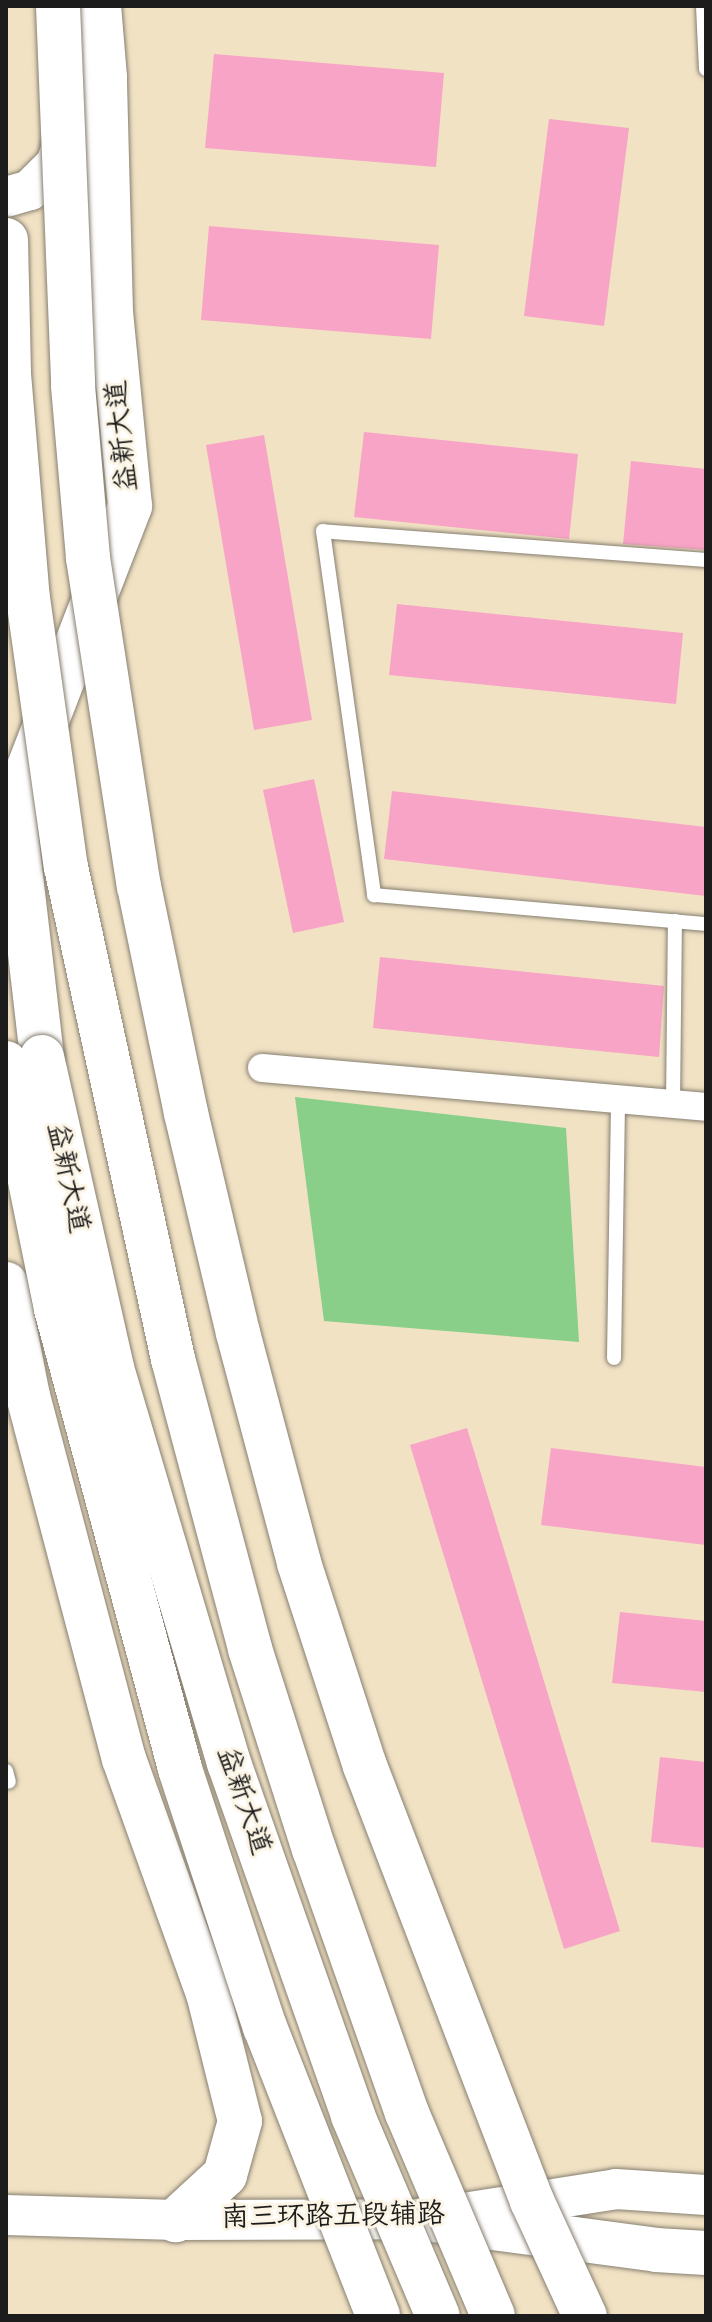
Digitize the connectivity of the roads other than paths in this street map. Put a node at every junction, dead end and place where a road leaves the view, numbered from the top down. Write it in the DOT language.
graph roads {
  1 [pos="58,6"];
  2 [pos="89,6"];
  3 [pos="99,6"];
  4 [pos="703,6"];
  5 [pos="706,69"];
  6 [pos="6,197"];
  7 [pos="6,240"];
  8 [pos="706,560"];
  9 [pos="675,921"];
  10 [pos="706,924"];
  11 [pos="24,1060"];
  12 [pos="262,1068"];
  13 [pos="618,1101"];
  14 [pos="673,1105"];
  15 [pos="706,1107"];
  16 [pos="6,1284"];
  17 [pos="614,1358"];
  18 [pos="706,2195"];
  19 [pos="6,2215"];
  20 [pos="425,2219"];
  21 [pos="176,2220"];
  22 [pos="706,2253"];
  23 [pos="378,2316"];
  24 [pos="438,2316"];
  25 [pos="493,2316"];
  26 [pos="585,2316"];
  1 -- 26 [label="main road, bridge"];
  2 -- 6 [label="main road"];
  3 -- 11 [label="main road, 益新大道"];
  4 -- 5 [label="lane"];
  7 -- 25 [label="main road, bridge"];
  8 -- 9 [label="lane"];
  9 -- 10 [label="lane"];
  9 -- 14 [label="lane"];
  11 -- 23 [label="main road, 益新大道, bridge"];
  11 -- 24 [label="main road, 益新大道, bridge"];
  12 -- 13 [label="street"];
  13 -- 14 [label="street"];
  13 -- 17 [label="lane"];
  14 -- 15 [label="street"];
  16 -- 21 [label="main road"];
  18 -- 20 [label="main road, 南三环路五段辅路"];
  19 -- 21 [label="main road, 南三环路五段辅路"];
  20 -- 21 [label="main road, 南三环路五段辅路"];
  20 -- 22 [label="main road"];
}
